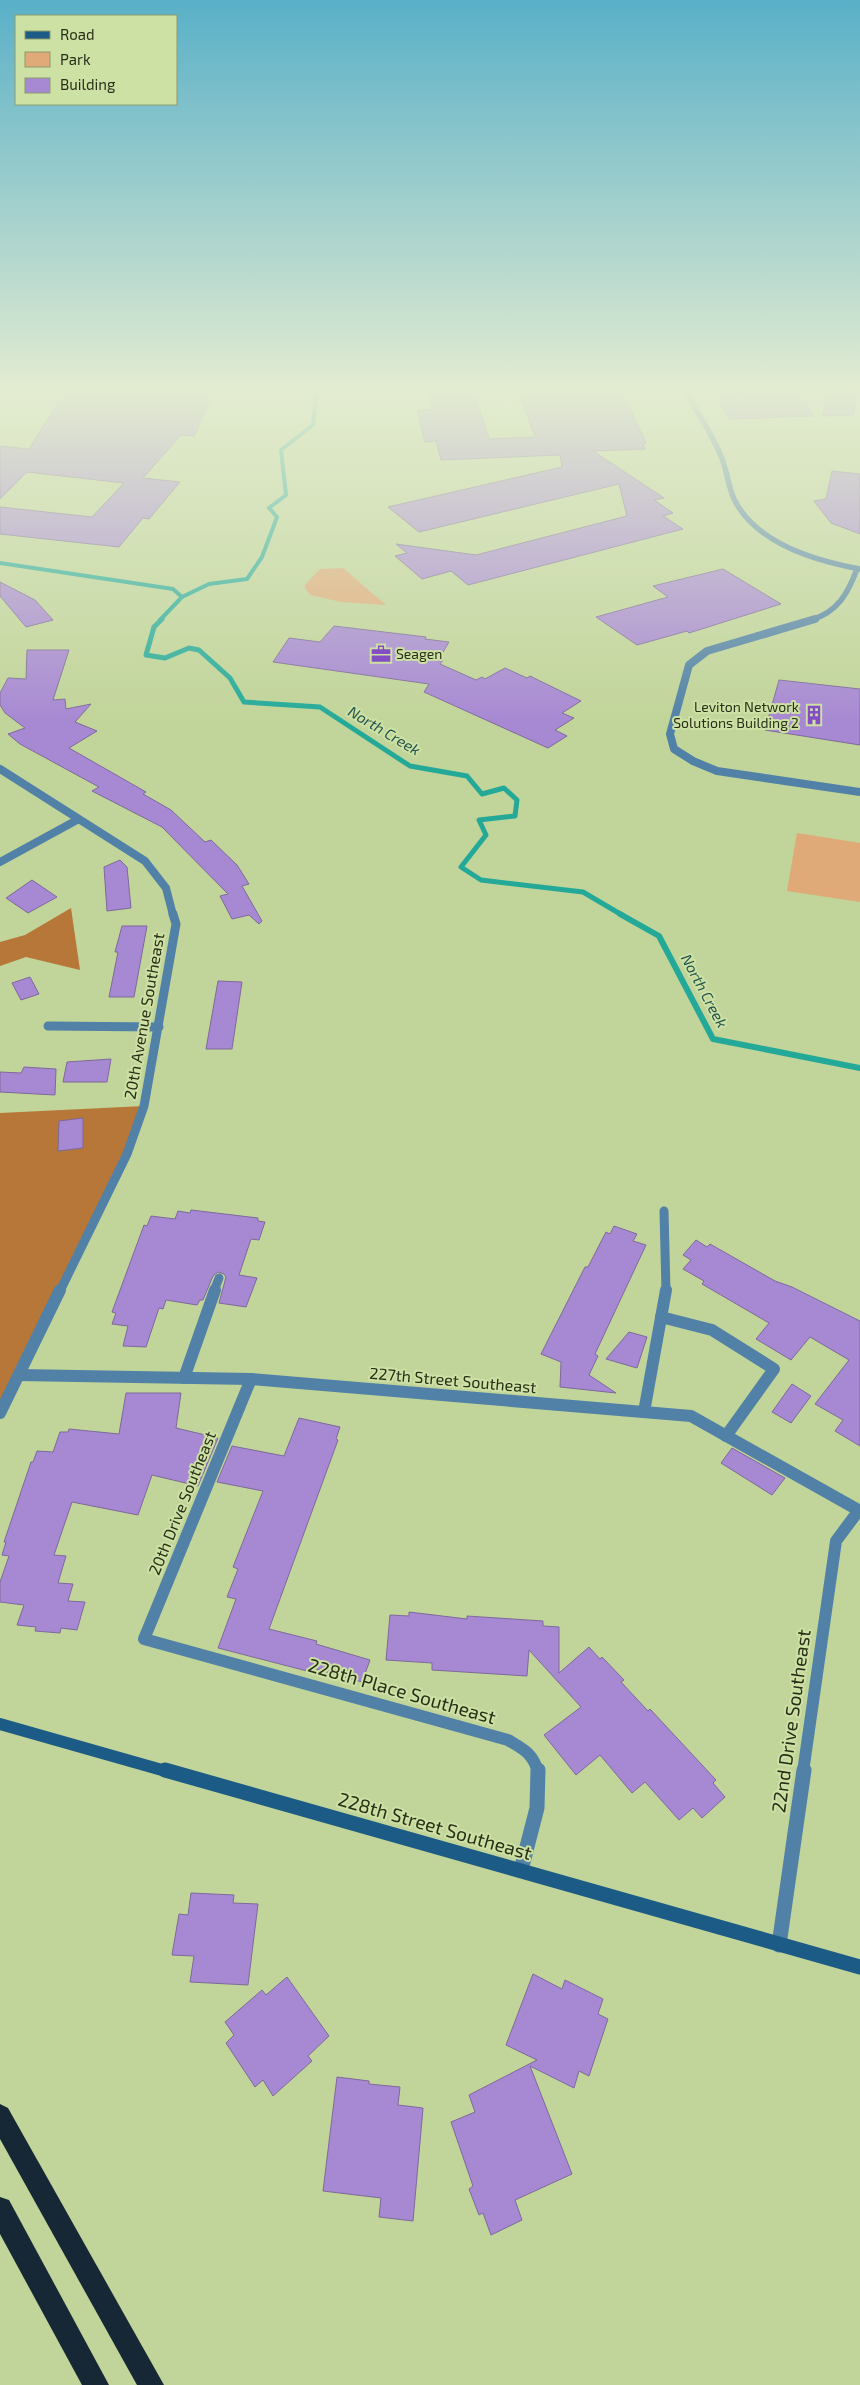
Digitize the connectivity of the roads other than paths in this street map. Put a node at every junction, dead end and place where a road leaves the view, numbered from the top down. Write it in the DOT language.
graph roads {
  1 [pos="735,500"];
  2 [pos="859,569"];
  3 [pos="0,769"];
  4 [pos="860,792"];
  5 [pos="77,820"];
  6 [pos="0,862"];
  7 [pos="48,1026"];
  8 [pos="159,1027"];
  9 [pos="664,1212"];
  10 [pos="219,1278"];
  11 [pos="661,1317"];
  12 [pos="19,1375"];
  13 [pos="184,1378"];
  14 [pos="250,1379"];
  15 [pos="644,1412"];
  16 [pos="0,1413"];
  17 [pos="726,1436"];
  18 [pos="859,1510"];
  19 [pos="144,1639"];
  20 [pos="0,1724"];
  21 [pos="521,1870"];
  22 [pos="780,1945"];
  23 [pos="860,1967"];
  24 [pos="0,2116"];
  25 [pos="0,2209"];
  26 [pos="96,2385"];
  27 [pos="151,2385"];
  1 -- 2 [label="street"];
  2 -- 4 [label="street"];
  3 -- 5 [label="street, 20th Avenue Southeast"];
  5 -- 6 [label="street"];
  5 -- 8 [label="street, 20th Avenue Southeast"];
  7 -- 8 [label="street"];
  8 -- 12 [label="street, 20th Avenue Southeast"];
  9 -- 11 [label="street"];
  10 -- 13 [label="street"];
  11 -- 15 [label="street"];
  11 -- 17 [label="street"];
  12 -- 13 [label="street, 227th Street Southeast"];
  12 -- 16 [label="street, 20th Avenue Southeast"];
  13 -- 14 [label="street, 227th Street Southeast"];
  14 -- 15 [label="street, 227th Street Southeast"];
  14 -- 19 [label="street, 20th Drive Southeast"];
  15 -- 17 [label="street, 227th Street Southeast"];
  17 -- 18 [label="street, 227th Street Southeast"];
  18 -- 22 [label="street, 22nd Drive Southeast"];
  19 -- 21 [label="street, 228th Place Southeast"];
  20 -- 21 [label="main road, 228th Street Southeast"];
  21 -- 22 [label="main road, 228th Street Southeast"];
  22 -- 23 [label="main road, 228th Street Southeast"];
  24 -- 27 [label="highway"];
  25 -- 26 [label="highway"];
}
